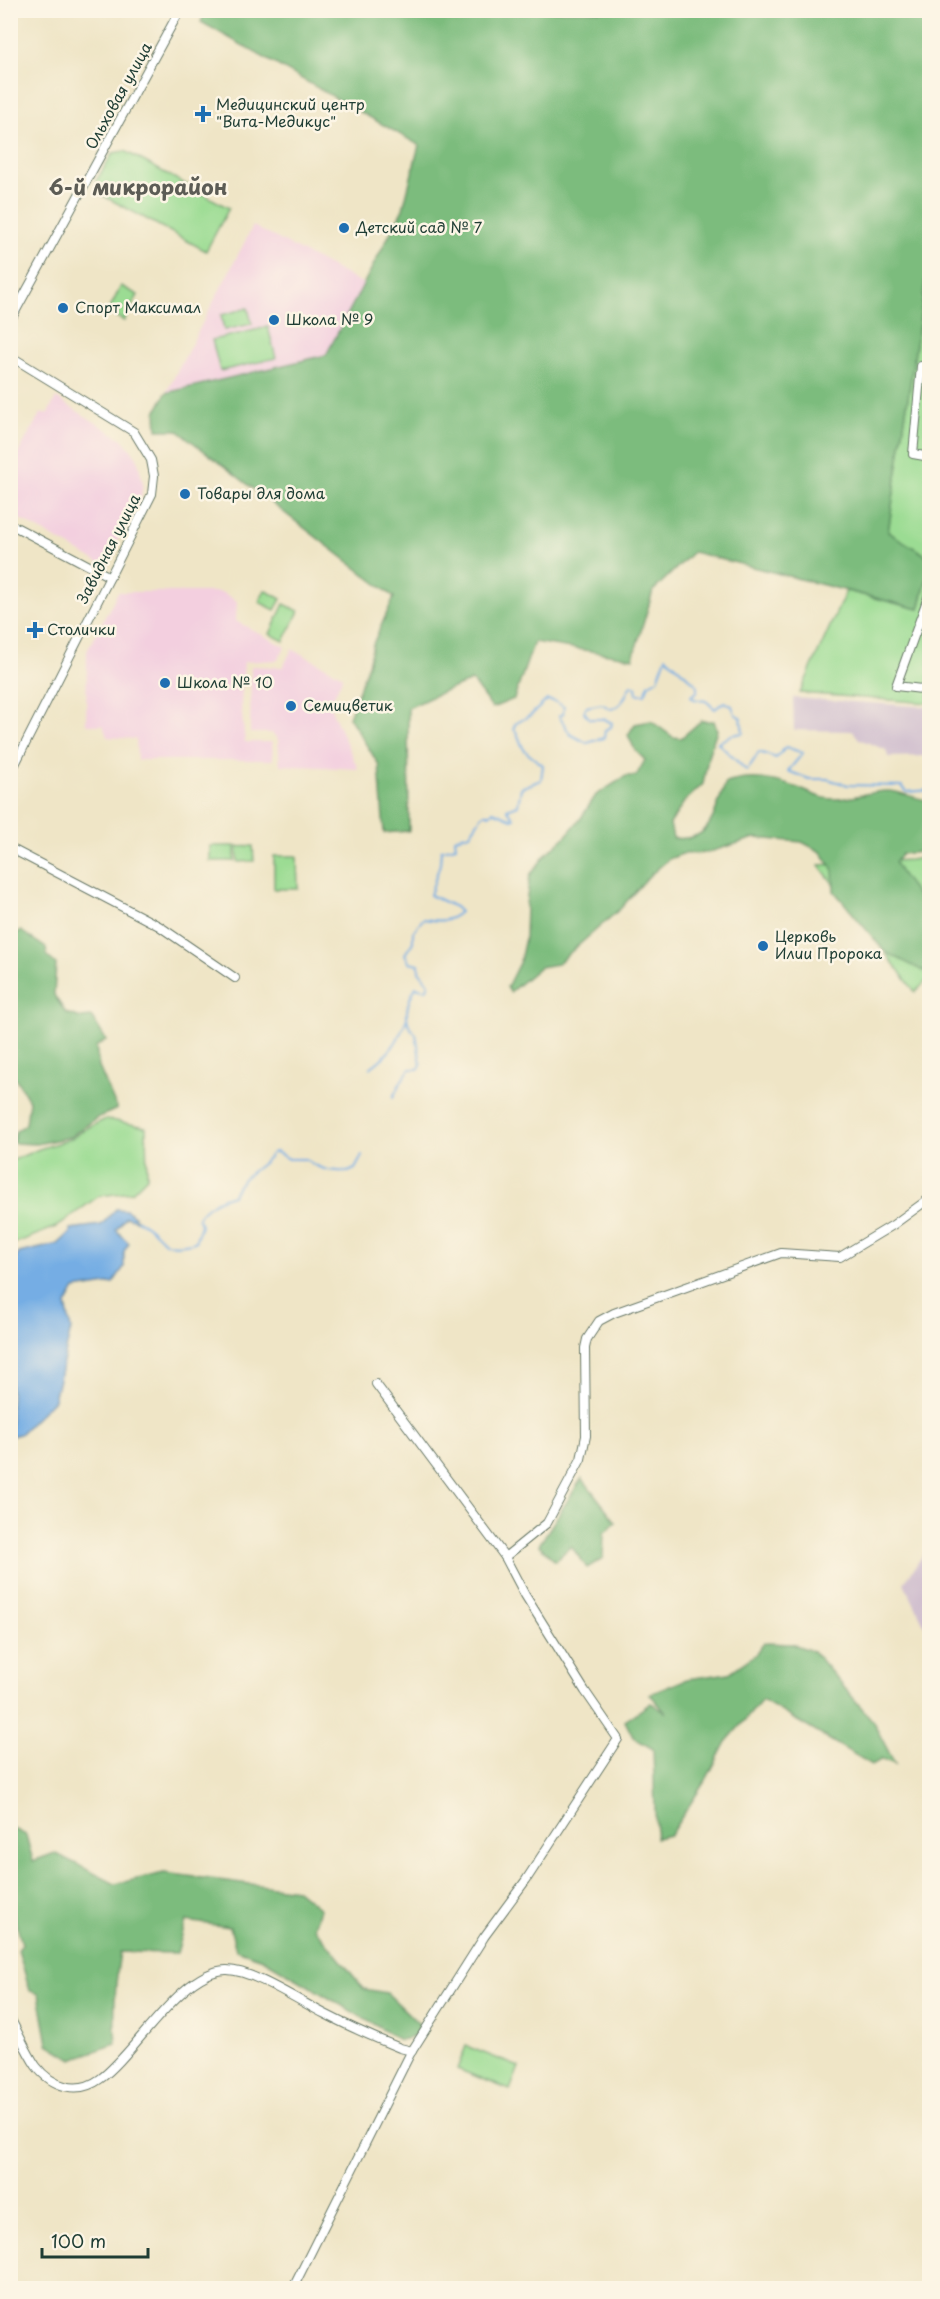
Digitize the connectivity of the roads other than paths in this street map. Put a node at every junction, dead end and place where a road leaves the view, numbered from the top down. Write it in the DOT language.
graph roads {
  1 [pos="180,11"];
  2 [pos="10,321"];
  3 [pos="10,356"];
  4 [pos="930,368"];
  5 [pos="930,457"];
  6 [pos="10,524"];
  7 [pos="110,577"];
  8 [pos="930,592"];
  9 [pos="930,690"];
  10 [pos="10,774"];
  11 [pos="10,848"];
  12 [pos="234,978"];
  13 [pos="930,1198"];
  14 [pos="376,1384"];
  15 [pos="505,1557"];
  16 [pos="10,2018"];
  17 [pos="412,2051"];
  18 [pos="293,2289"];
  1 -- 2 [label="street, Ольховая улица"];
  3 -- 7 [label="street, Завидная улица"];
  4 -- 5 [label="street"];
  6 -- 7 [label="street"];
  7 -- 10 [label="street, Завидная улица"];
  8 -- 9 [label="street"];
  11 -- 12 [label="street"];
  13 -- 15 [label="street"];
  14 -- 15 [label="street"];
  15 -- 17 [label="street"];
  16 -- 17 [label="street"];
  17 -- 18 [label="street"];
}
